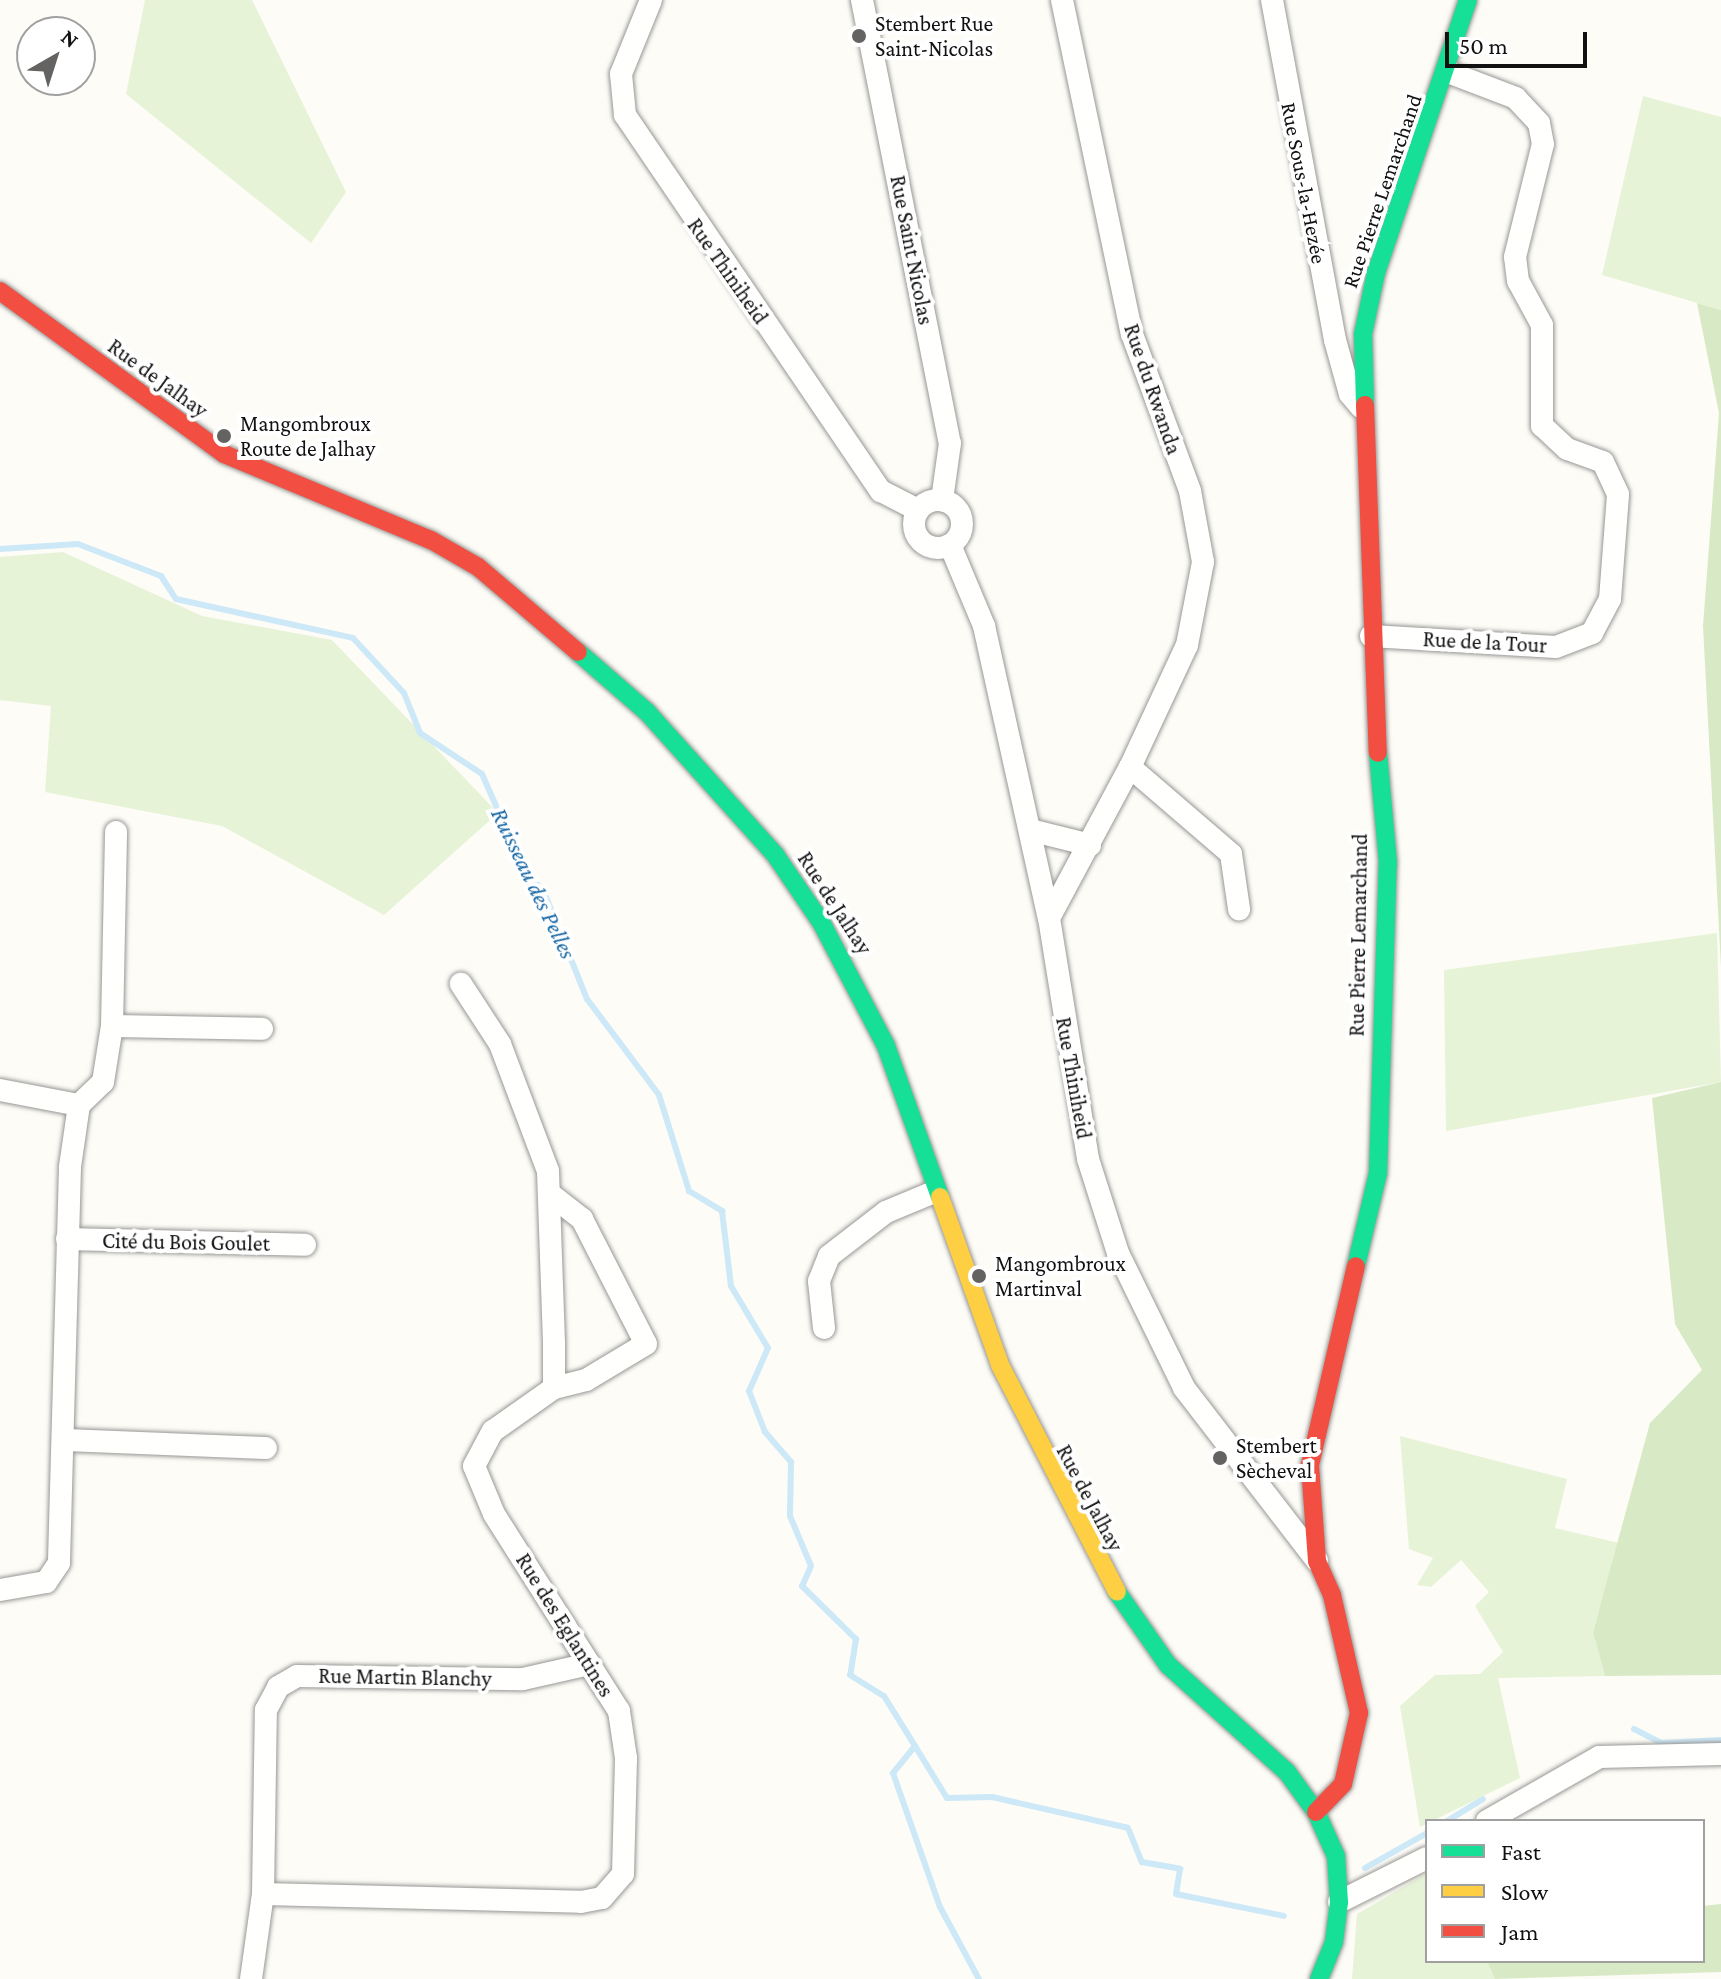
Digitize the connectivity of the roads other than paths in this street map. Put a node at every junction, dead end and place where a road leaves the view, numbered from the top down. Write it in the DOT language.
graph roads {
  1 [pos="651,0"];
  2 [pos="862,0"];
  3 [pos="1062,0"];
  4 [pos="1272,0"];
  5 [pos="1468,0"];
  6 [pos="1448,72"];
  7 [pos="0,291"];
  8 [pos="1361,407"];
  9 [pos="942,500"];
  10 [pos="918,510"];
  11 [pos="950,545"];
  12 [pos="1371,636"];
  13 [pos="1130,767"];
  14 [pos="1030,830"];
  15 [pos="116,832"];
  16 [pos="1090,845"];
  17 [pos="1239,909"];
  18 [pos="1049,918"];
  19 [pos="461,984"];
  20 [pos="112,1026"];
  21 [pos="262,1029"];
  22 [pos="0,1090"];
  23 [pos="79,1105"];
  24 [pos="934,1192"];
  25 [pos="550,1194"];
  26 [pos="67,1239"];
  27 [pos="305,1245"];
  28 [pos="824,1328"];
  29 [pos="554,1388"];
  30 [pos="64,1440"];
  31 [pos="266,1448"];
  32 [pos="1317,1561"];
  33 [pos="0,1590"];
  34 [pos="589,1664"];
  35 [pos="1721,1754"];
  36 [pos="1316,1812"];
  37 [pos="1490,1819"];
  38 [pos="1425,1859"];
  39 [pos="263,1894"];
  40 [pos="1339,1902"];
  41 [pos="251,1979"];
  42 [pos="1320,1979"];
  1 -- 10 [label="street, Rue Thiniheid"];
  2 -- 9 [label="street, Rue Saint Nicolas"];
  3 -- 13 [label="street, Rue du Rwanda"];
  4 -- 8 [label="street, Rue Sous-la-Hezée"];
  5 -- 6 [label="main road, Rue Pierre Lemarchand"];
  6 -- 8 [label="main road, Rue Pierre Lemarchand"];
  6 -- 12 [label="street, Rue de la Tour"];
  7 -- 24 [label="main road, Rue de Jalhay"];
  8 -- 12 [label="main road, Rue Pierre Lemarchand"];
  9 -- 10 [label="street"];
  9 -- 11 [label="street"];
  10 -- 11 [label="street"];
  11 -- 14 [label="street, Rue Thiniheid"];
  12 -- 32 [label="main road, Rue Pierre Lemarchand"];
  13 -- 16 [label="street, Rue du Rwanda"];
  13 -- 17 [label="street"];
  14 -- 16 [label="street"];
  14 -- 18 [label="street, Rue Thiniheid"];
  15 -- 20 [label="street"];
  16 -- 18 [label="street, Rue du Rwanda"];
  18 -- 32 [label="street, Rue Thiniheid"];
  19 -- 25 [label="street"];
  20 -- 21 [label="street"];
  20 -- 23 [label="street"];
  22 -- 23 [label="street"];
  23 -- 26 [label="street"];
  24 -- 28 [label="street"];
  24 -- 36 [label="main road, Rue de Jalhay"];
  25 -- 29 [label="street"];
  25 -- 29 [label="street, Rue des Eglantines"];
  26 -- 27 [label="street, Cité du Bois Goulet"];
  26 -- 30 [label="street"];
  29 -- 34 [label="street, Rue des Eglantines"];
  30 -- 31 [label="street"];
  30 -- 33 [label="street"];
  32 -- 36 [label="main road, Rue Pierre Lemarchand"];
  34 -- 39 [label="street, Rue Martin Blanchy"];
  34 -- 39 [label="street, Rue des Eglantines"];
  35 -- 37 [label="street"];
  36 -- 40 [label="main road, Rue de Jalhay"];
  38 -- 40 [label="street"];
  39 -- 41 [label="street, Rue Martin Blanchy"];
  40 -- 42 [label="main road, Rue de Jalhay"];
}
